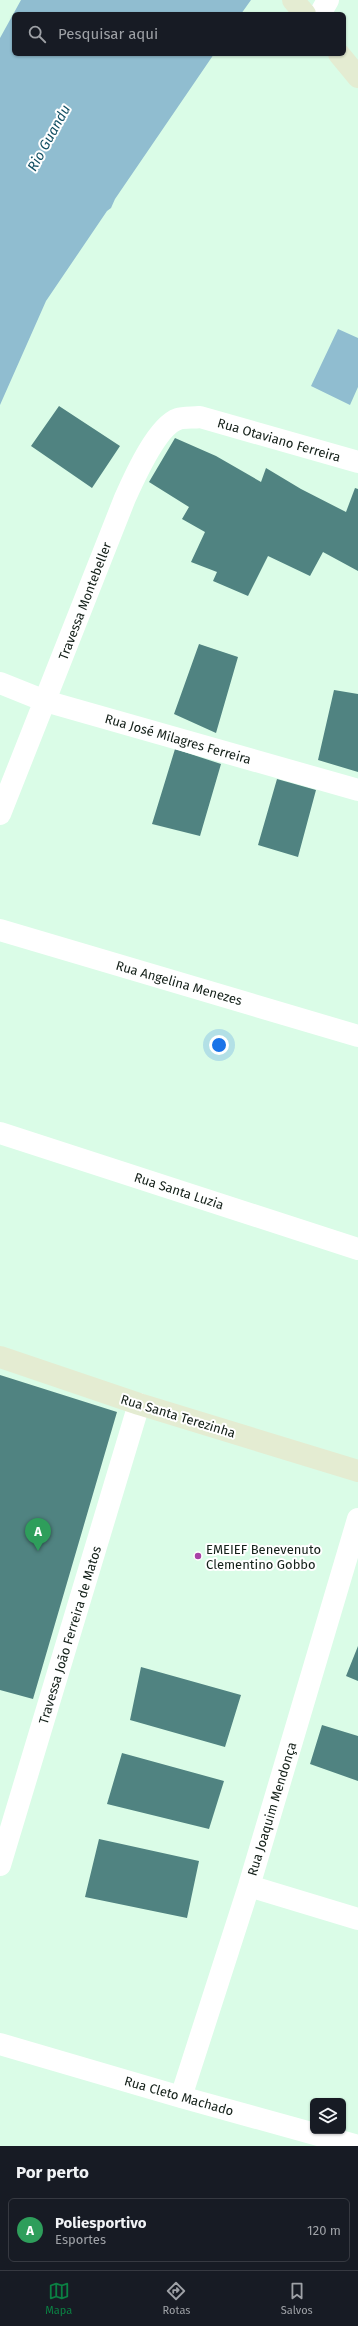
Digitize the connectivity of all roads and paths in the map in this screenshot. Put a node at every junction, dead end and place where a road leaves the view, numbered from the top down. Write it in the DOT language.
graph roads {
  1 [pos="293,0"];
  2 [pos="328,0"];
  3 [pos="303,12"];
  4 [pos="321,12"];
  5 [pos="341,56"];
  6 [pos="358,77"];
  7 [pos="200,417"];
  8 [pos="358,462"];
  9 [pos="0,683"];
  10 [pos="45,701"];
  11 [pos="358,790"];
  12 [pos="0,814"];
  13 [pos="0,930"];
  14 [pos="358,1036"];
  15 [pos="0,1133"];
  16 [pos="358,1248"];
  17 [pos="0,1357"];
  18 [pos="139,1404"];
  19 [pos="358,1471"];
  20 [pos="358,1519"];
  21 [pos="0,1865"];
  22 [pos="249,1886"];
  23 [pos="358,1919"];
  24 [pos="0,2044"];
  25 [pos="181,2097"];
  26 [pos="358,2146"];
  1 -- 3 [label="street"];
  2 -- 4 [label="street"];
  5 -- 6 [label="street"];
  7 -- 8 [label="street, Rua Otaviano Ferreira"];
  7 -- 10 [label="street, Travessa Montebeller"];
  9 -- 10 [label="street, Rua José Milagres Ferreira"];
  10 -- 11 [label="street, Rua José Milagres Ferreira"];
  10 -- 12 [label="street, Travessa Montebeller"];
  13 -- 14 [label="street, Rua Angelina Menezes"];
  15 -- 16 [label="street, Rua Santa Luzia"];
  17 -- 18 [label="street, Rua Santa Terezinha"];
  18 -- 19 [label="street, Rua Santa Terezinha"];
  18 -- 21 [label="street, Travessa João Ferreira de Matos"];
  20 -- 22 [label="street, Rua Joaquim Mendonça"];
  22 -- 23 [label="street"];
  22 -- 25 [label="street, Rua Joaquim Mendonça"];
  24 -- 25 [label="street, Rua Cleto Machado"];
  25 -- 26 [label="street, Rua Cleto Machado"];
}
